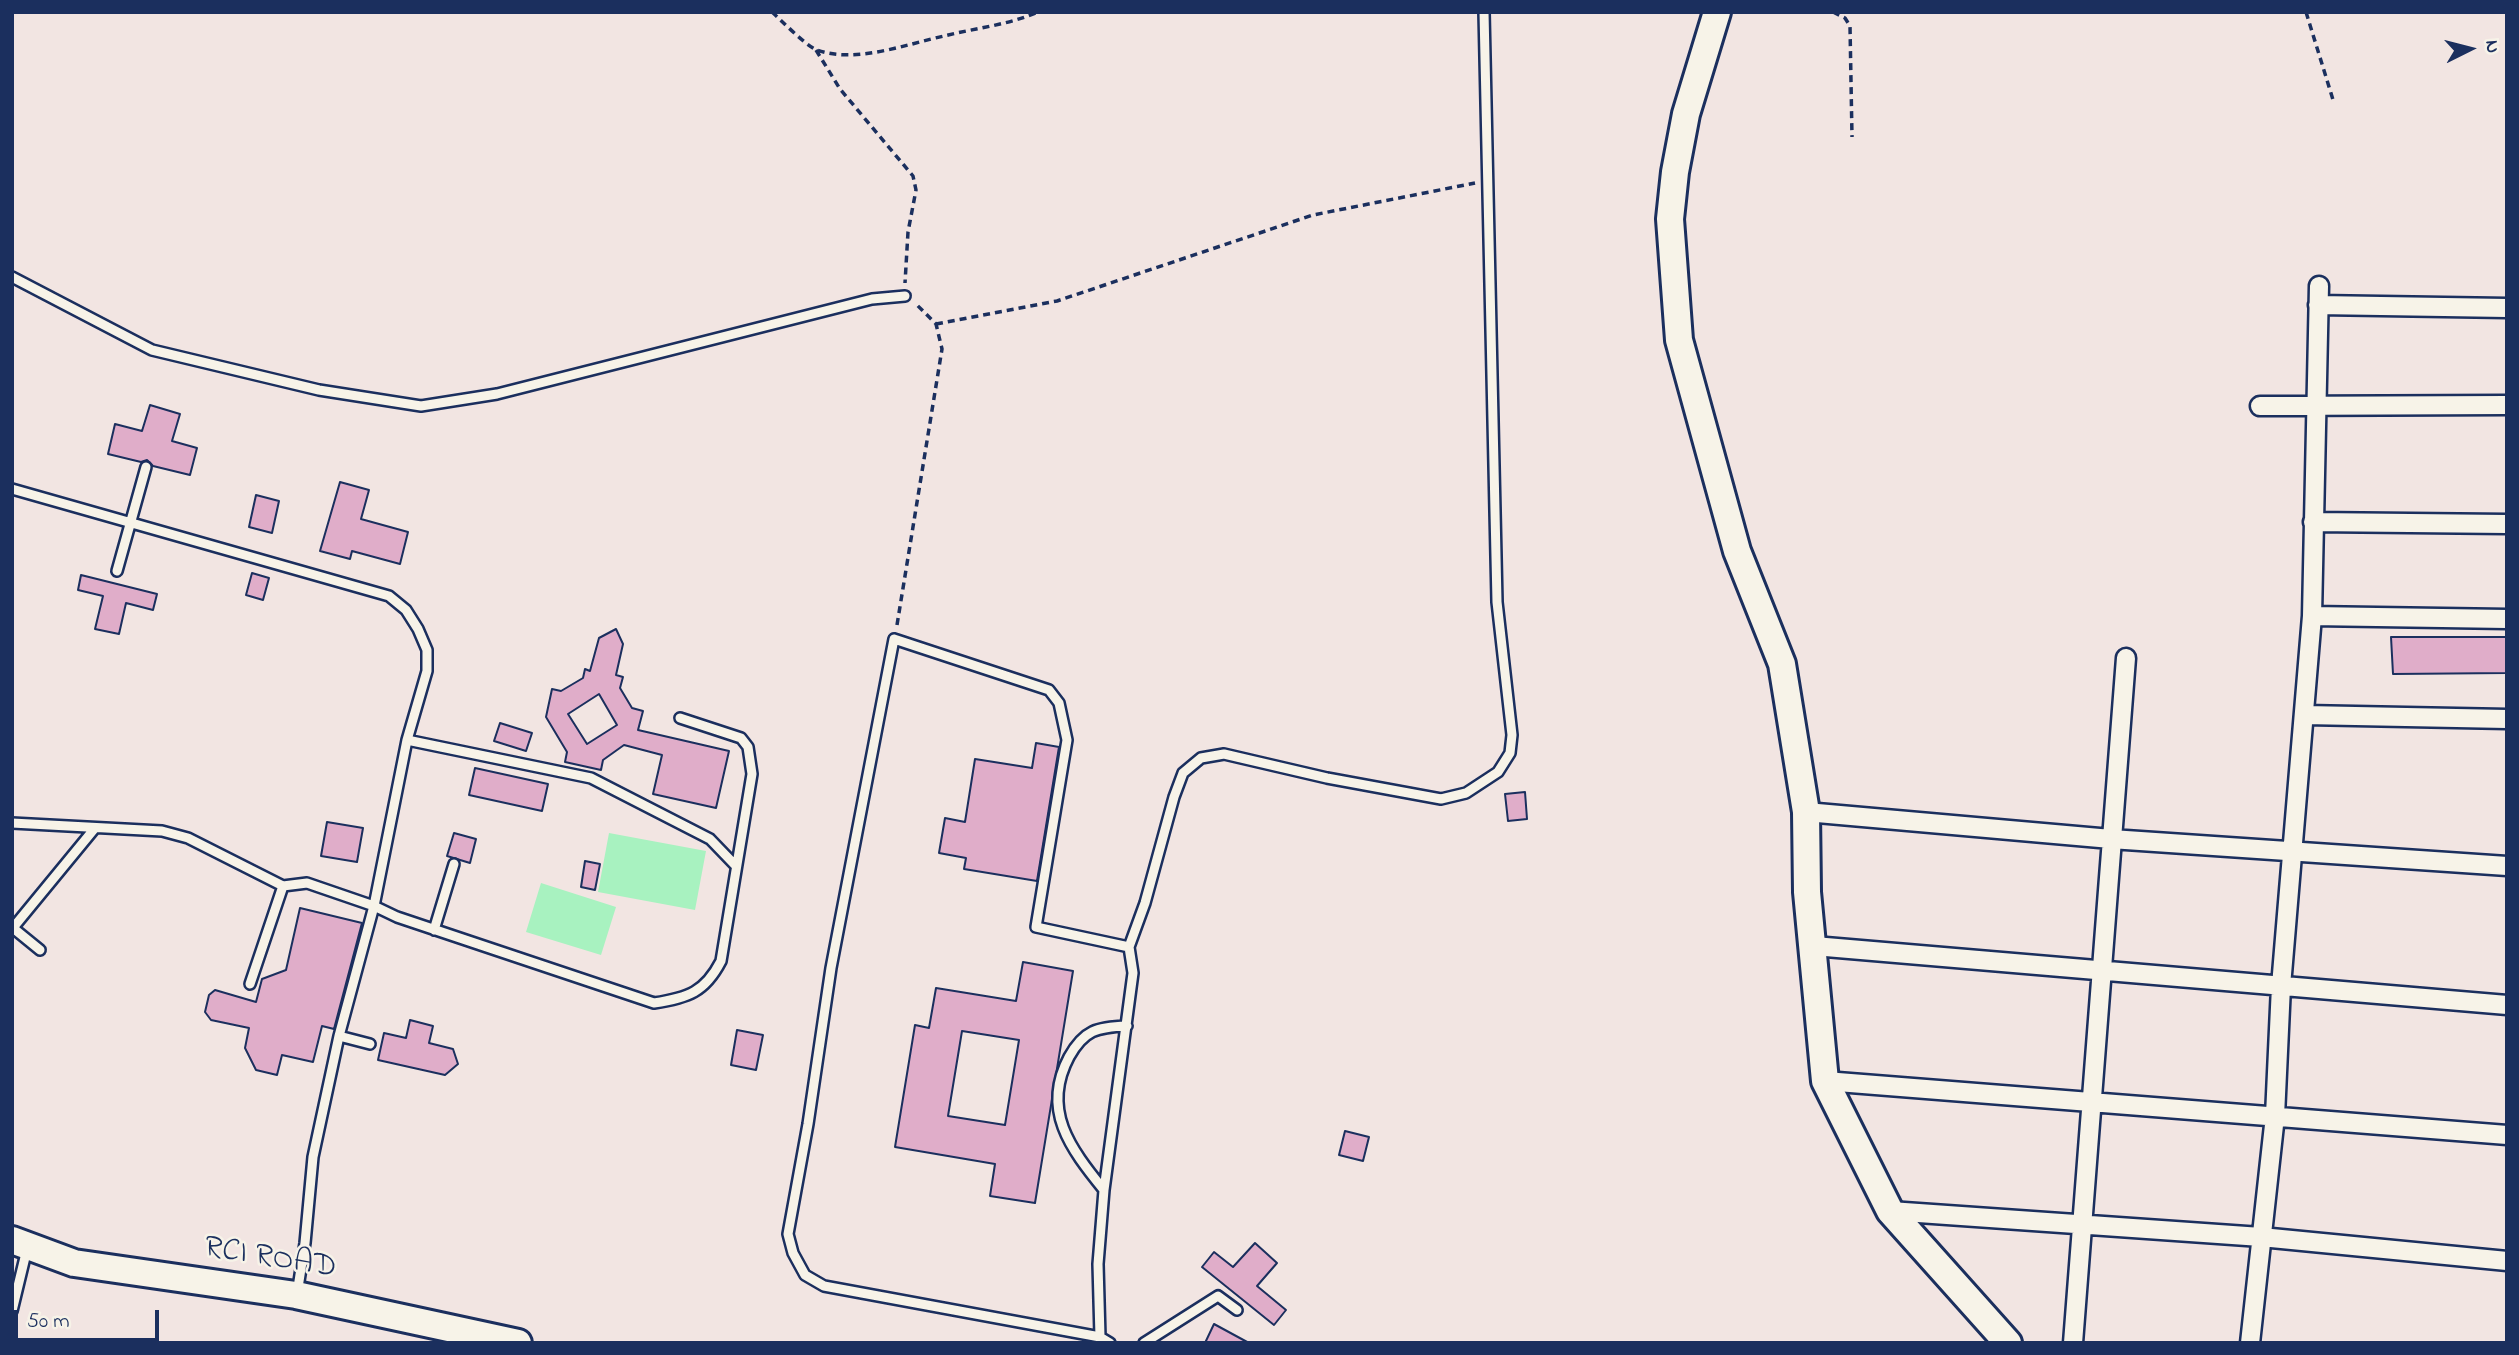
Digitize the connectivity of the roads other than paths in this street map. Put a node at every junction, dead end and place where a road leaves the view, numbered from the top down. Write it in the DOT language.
graph roads {
  1 [pos="1484,12"];
  2 [pos="1717,12"];
  3 [pos="12,277"];
  4 [pos="2319,286"];
  5 [pos="905,296"];
  6 [pos="2318,305"];
  7 [pos="2507,308"];
  8 [pos="2507,405"];
  9 [pos="2260,406"];
  10 [pos="2317,406"];
  11 [pos="146,467"];
  12 [pos="12,489"];
  13 [pos="133,521"];
  14 [pos="2313,522"];
  15 [pos="2507,524"];
  16 [pos="117,571"];
  17 [pos="2312,616"];
  18 [pos="2507,619"];
  19 [pos="2126,658"];
  20 [pos="2305,715"];
  21 [pos="680,718"];
  22 [pos="2507,719"];
  23 [pos="407,740"];
  24 [pos="1806,812"];
  25 [pos="12,823"];
  26 [pos="94,828"];
  27 [pos="2111,839"];
  28 [pos="2294,851"];
  29 [pos="454,864"];
  30 [pos="736,866"];
  31 [pos="2507,866"];
  32 [pos="283,886"];
  33 [pos="374,906"];
  34 [pos="13,928"];
  35 [pos="434,930"];
  36 [pos="1814,946"];
  37 [pos="1129,947"];
  38 [pos="40,950"];
  39 [pos="2099,972"];
  40 [pos="250,985"];
  41 [pos="2281,986"];
  42 [pos="2507,1005"];
  43 [pos="1127,1026"];
  44 [pos="339,1036"];
  45 [pos="370,1044"];
  46 [pos="1825,1081"];
  47 [pos="2090,1102"];
  48 [pos="2275,1116"];
  49 [pos="2507,1135"];
  50 [pos="1104,1190"];
  51 [pos="1890,1211"];
  52 [pos="2081,1226"];
  53 [pos="2261,1237"];
  54 [pos="20,1244"];
  55 [pos="2507,1261"];
  56 [pos="296,1295"];
  57 [pos="1237,1310"];
  58 [pos="12,1311"];
  59 [pos="1100,1337"];
  60 [pos="518,1343"];
  61 [pos="1110,1343"];
  62 [pos="1144,1343"];
  63 [pos="2008,1343"];
  64 [pos="2073,1343"];
  65 [pos="2250,1343"];
  1 -- 37 [label="lane"];
  2 -- 24 [label="main road"];
  3 -- 5 [label="lane"];
  4 -- 6 [label="street"];
  6 -- 7 [label="street"];
  6 -- 10 [label="street"];
  8 -- 10 [label="street"];
  9 -- 10 [label="street"];
  10 -- 14 [label="street"];
  11 -- 13 [label="lane"];
  12 -- 13 [label="lane"];
  13 -- 16 [label="lane"];
  13 -- 23 [label="lane"];
  14 -- 15 [label="street"];
  14 -- 17 [label="street"];
  17 -- 18 [label="street"];
  17 -- 20 [label="street"];
  19 -- 27 [label="street"];
  20 -- 22 [label="street"];
  20 -- 28 [label="street"];
  21 -- 30 [label="lane"];
  23 -- 30 [label="lane"];
  23 -- 33 [label="lane"];
  24 -- 27 [label="street"];
  24 -- 36 [label="main road"];
  25 -- 26 [label="lane"];
  26 -- 32 [label="lane"];
  26 -- 34 [label="lane"];
  27 -- 28 [label="street"];
  27 -- 39 [label="street"];
  28 -- 31 [label="street"];
  28 -- 41 [label="street"];
  29 -- 35 [label="lane"];
  30 -- 35 [label="lane"];
  32 -- 33 [label="lane"];
  32 -- 40 [label="lane"];
  33 -- 35 [label="lane"];
  33 -- 44 [label="lane"];
  34 -- 38 [label="lane"];
  36 -- 39 [label="street"];
  36 -- 46 [label="main road"];
  37 -- 43 [label="lane"];
  37 -- 59 [label="lane"];
  39 -- 41 [label="street"];
  39 -- 47 [label="street"];
  41 -- 42 [label="street"];
  41 -- 48 [label="street"];
  43 -- 50 [label="lane"];
  43 -- 50 [label="lane"];
  44 -- 45 [label="lane"];
  44 -- 56 [label="lane"];
  46 -- 47 [label="street"];
  46 -- 51 [label="main road"];
  47 -- 48 [label="street"];
  47 -- 52 [label="street"];
  48 -- 49 [label="street"];
  48 -- 53 [label="street"];
  50 -- 59 [label="lane"];
  51 -- 52 [label="street"];
  51 -- 63 [label="main road"];
  52 -- 53 [label="street"];
  52 -- 64 [label="street"];
  53 -- 55 [label="street"];
  53 -- 65 [label="street"];
  54 -- 56 [label="main road, RCI ROAD"];
  54 -- 58 [label="lane"];
  56 -- 60 [label="main road, RCI ROAD"];
  57 -- 62 [label="lane"];
  59 -- 61 [label="lane"];
}
